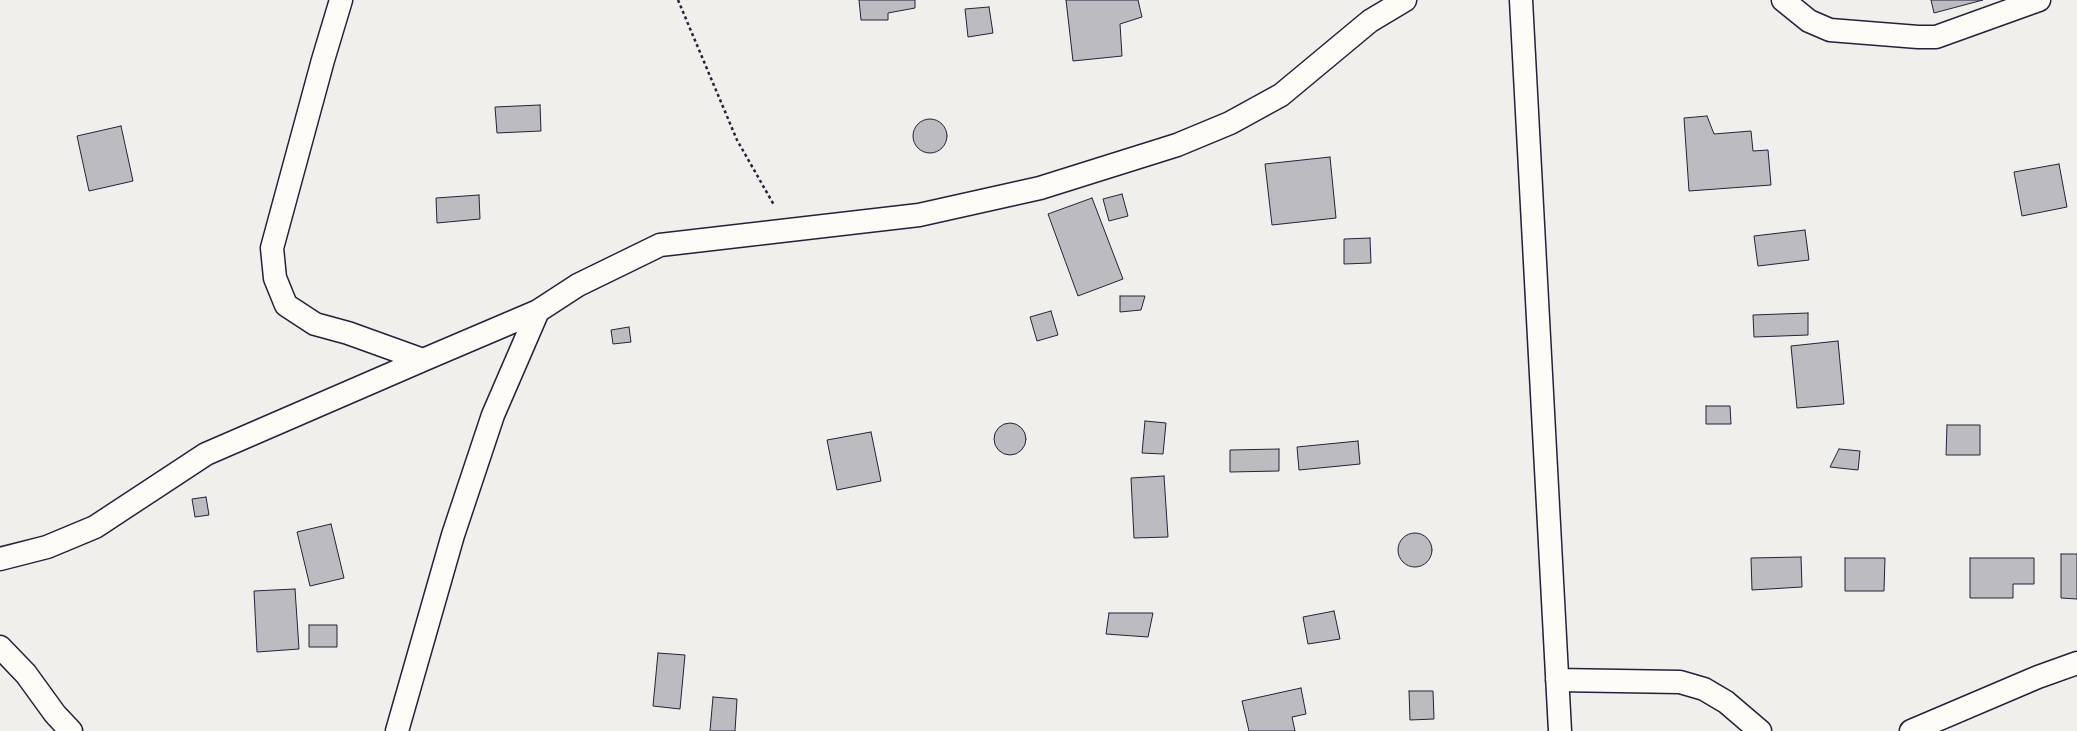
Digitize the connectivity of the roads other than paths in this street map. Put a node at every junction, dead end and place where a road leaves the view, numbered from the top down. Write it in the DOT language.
graph roads {
  1 [pos="341,0"];
  2 [pos="1405,0"];
  3 [pos="1521,0"];
  4 [pos="1783,0"];
  5 [pos="2039,0"];
  6 [pos="538,311"];
  7 [pos="424,360"];
  8 [pos="0,559"];
  9 [pos="0,648"];
  10 [pos="2077,663"];
  11 [pos="1557,680"];
  12 [pos="71,731"];
  13 [pos="397,731"];
  14 [pos="1560,731"];
  15 [pos="1760,731"];
  16 [pos="1911,731"];
  1 -- 7 [label="street"];
  2 -- 6 [label="street"];
  3 -- 11 [label="street"];
  4 -- 5 [label="street"];
  6 -- 7 [label="street"];
  6 -- 13 [label="street"];
  7 -- 8 [label="street"];
  9 -- 12 [label="street"];
  10 -- 16 [label="street"];
  11 -- 14 [label="street"];
  11 -- 15 [label="street"];
}
